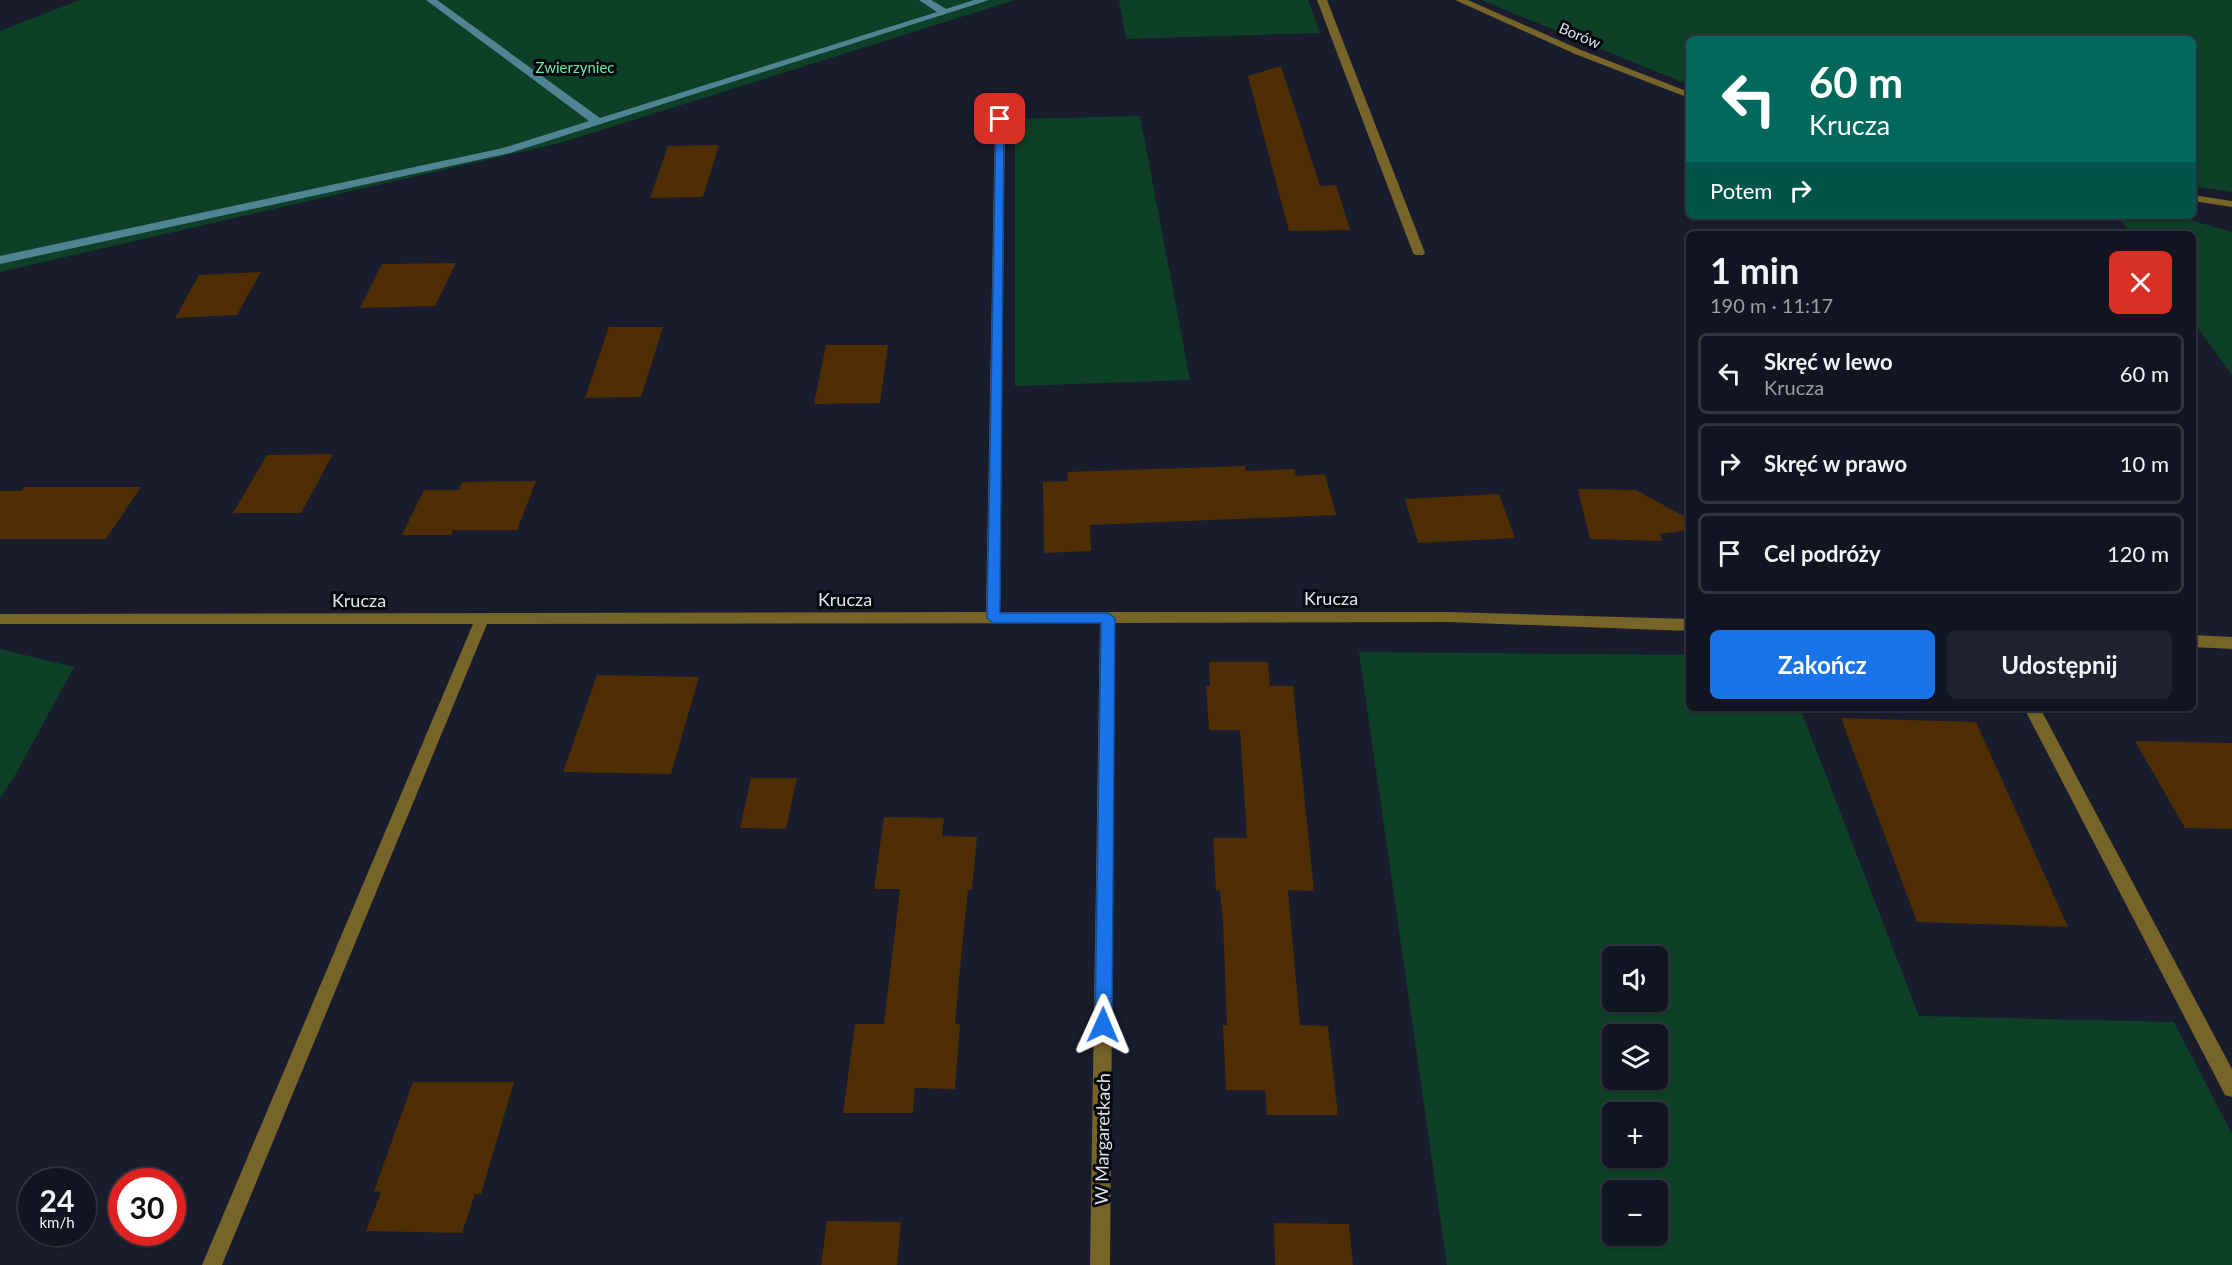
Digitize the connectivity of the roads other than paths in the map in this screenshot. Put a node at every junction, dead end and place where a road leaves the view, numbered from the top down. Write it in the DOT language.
graph roads {
  1 [pos="1322,0"];
  2 [pos="1460,0"];
  3 [pos="1686,94"];
  4 [pos="1000,119"];
  5 [pos="2196,198"];
  6 [pos="2232,204"];
  7 [pos="1419,254"];
  8 [pos="993,618"];
  9 [pos="1108,618"];
  10 [pos="482,619"];
  11 [pos="0,620"];
  12 [pos="1686,625"];
  13 [pos="2196,641"];
  14 [pos="2232,643"];
  15 [pos="2034,711"];
  16 [pos="2232,1088"];
  17 [pos="212,1265"];
  18 [pos="1100,1265"];
  1 -- 7 [label="street"];
  2 -- 3 [label="street, Borów"];
  4 -- 8 [label="street"];
  5 -- 6 [label="street"];
  8 -- 9 [label="street, Krucza"];
  8 -- 10 [label="street, Krucza"];
  9 -- 12 [label="street, Krucza"];
  9 -- 18 [label="street, W Margaretkach"];
  10 -- 11 [label="street, Krucza"];
  10 -- 17 [label="street"];
  13 -- 14 [label="street"];
  15 -- 16 [label="street"];
}
